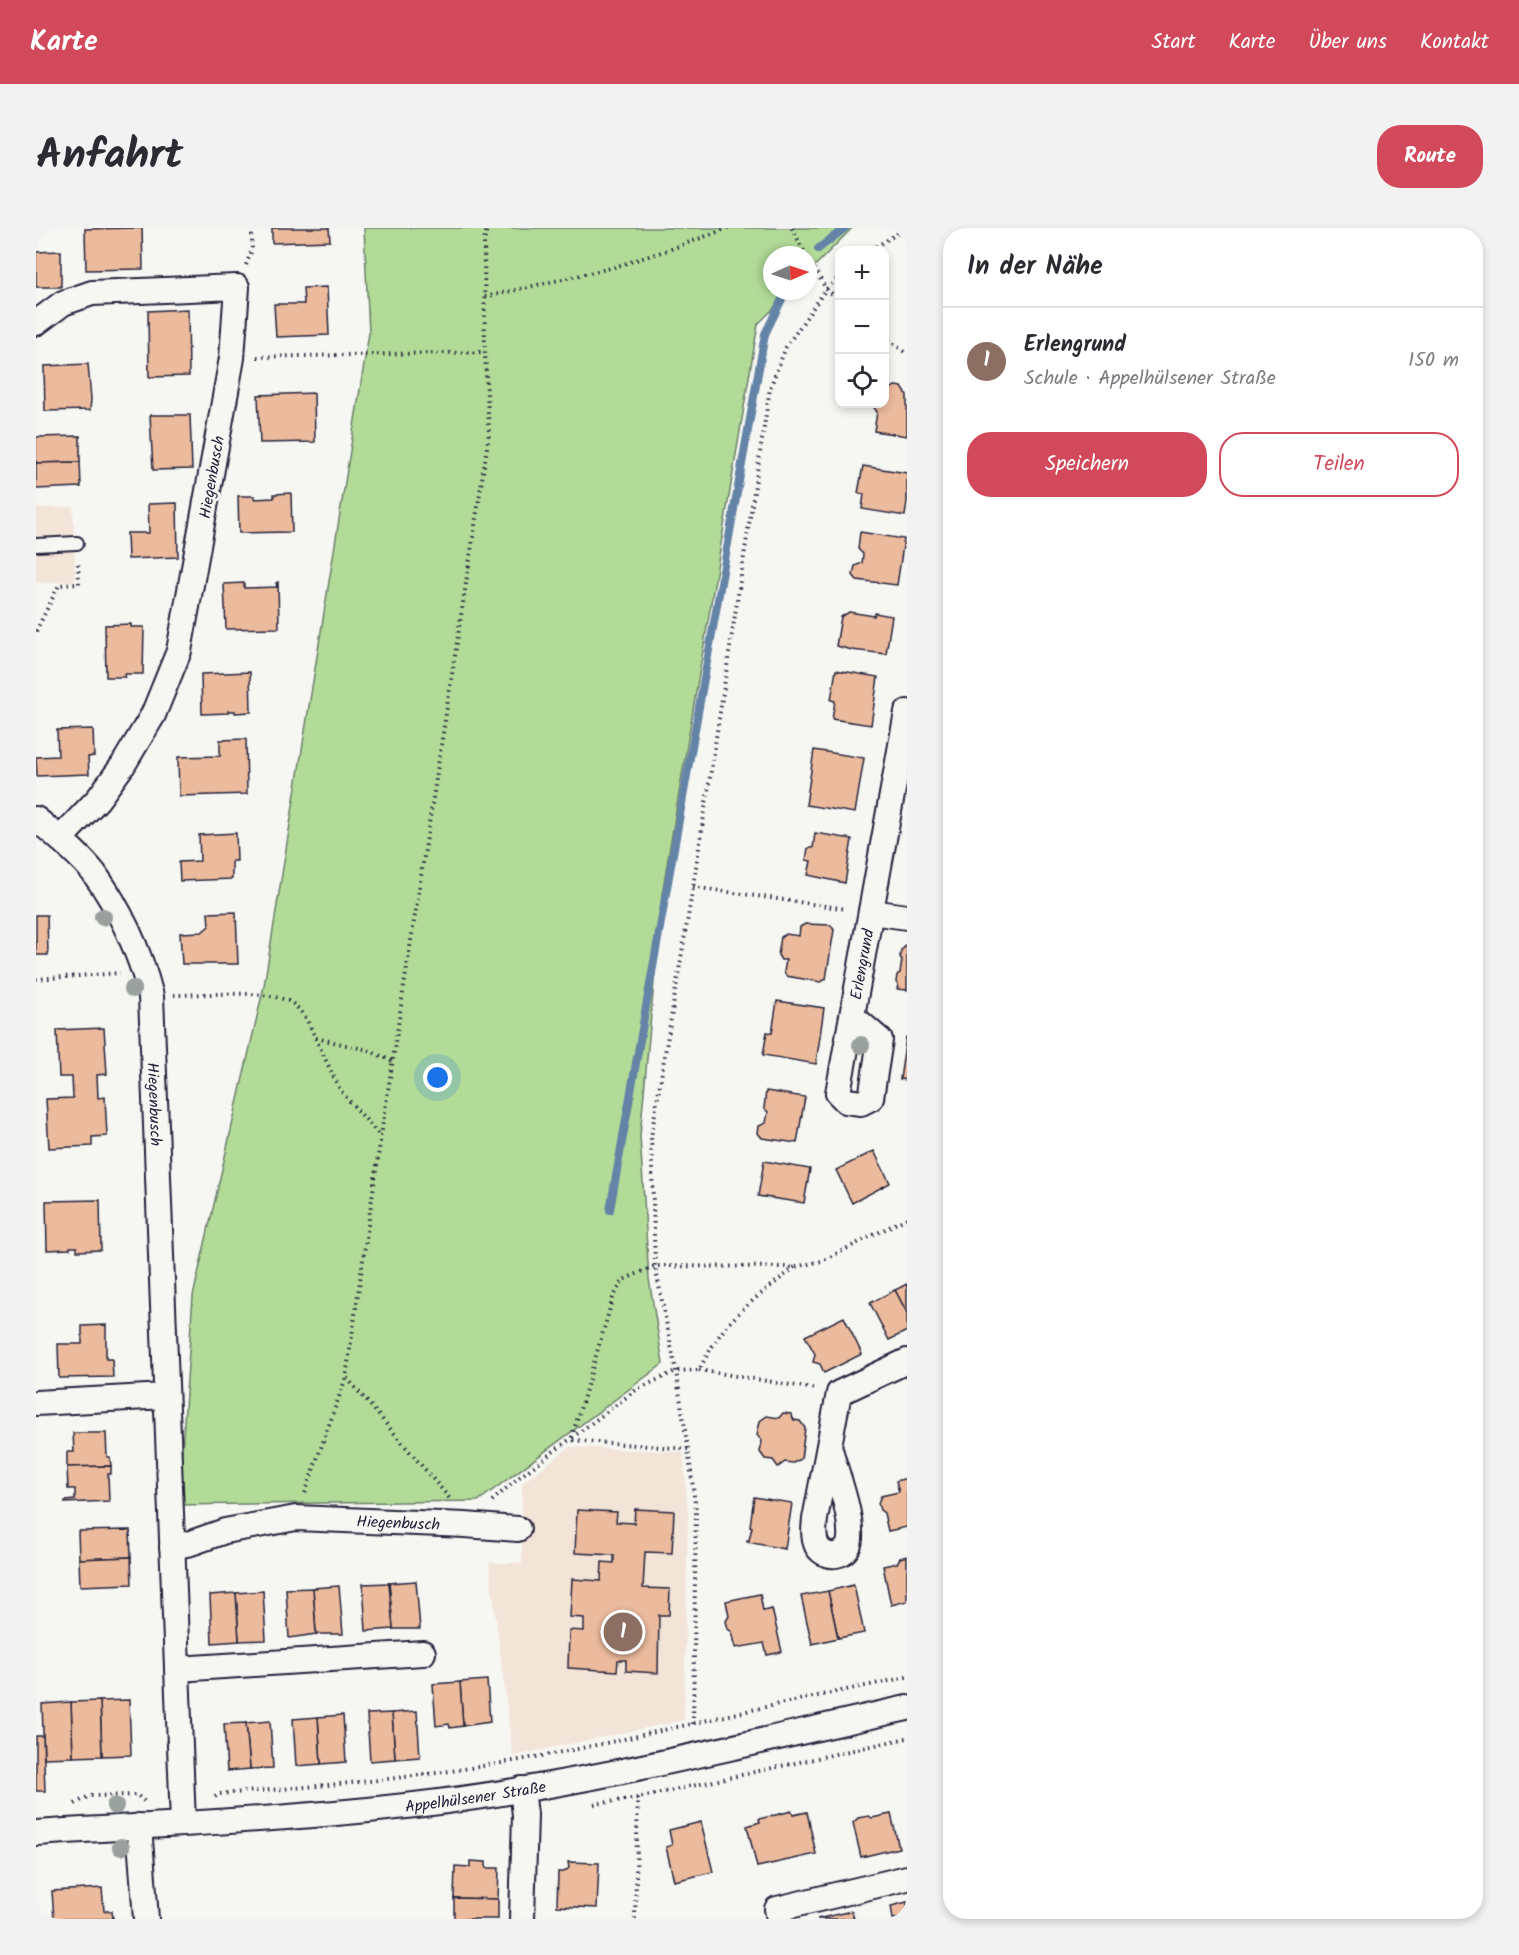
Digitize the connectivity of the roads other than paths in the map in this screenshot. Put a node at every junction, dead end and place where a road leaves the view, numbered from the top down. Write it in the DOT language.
graph roads {
  1 [pos="36,323"];
  2 [pos="77,543"];
  3 [pos="36,545"];
  4 [pos="907,712"];
  5 [pos="36,819"];
  6 [pos="60,838"];
  7 [pos="871,912"];
  8 [pos="907,917"];
  9 [pos="852,1016"];
  10 [pos="907,1361"];
  11 [pos="166,1396"];
  12 [pos="36,1403"];
  13 [pos="830,1449"];
  14 [pos="518,1529"];
  15 [pos="172,1547"];
  16 [pos="423,1653"];
  17 [pos="177,1669"];
  18 [pos="907,1708"];
  19 [pos="522,1789"];
  20 [pos="144,1816"];
  21 [pos="183,1823"];
  22 [pos="36,1833"];
  23 [pos="907,1878"];
  24 [pos="146,1919"];
  25 [pos="522,1919"];
  26 [pos="779,1919"];
  1 -- 6 [label="street, Hiegenbusch"];
  2 -- 3 [label="lane"];
  4 -- 7 [label="street, Erlengrund"];
  5 -- 6 [label="street, Hiegenbusch"];
  6 -- 11 [label="street, Hiegenbusch"];
  7 -- 8 [label="street, Erlengrund"];
  7 -- 9 [label="street, Erlengrund"];
  10 -- 13 [label="street"];
  11 -- 12 [label="street"];
  11 -- 15 [label="street, Hiegenbusch"];
  14 -- 15 [label="street, Hiegenbusch"];
  15 -- 17 [label="street, Hiegenbusch"];
  16 -- 17 [label="street"];
  17 -- 21 [label="street, Hiegenbusch"];
  18 -- 19 [label="street, Appelhülsener Straße"];
  19 -- 21 [label="street, Appelhülsener Straße"];
  19 -- 25 [label="street"];
  20 -- 21 [label="street, Appelhülsener Straße"];
  20 -- 22 [label="street, Appelhülsener Straße"];
  20 -- 24 [label="street"];
  23 -- 26 [label="street"];
}
